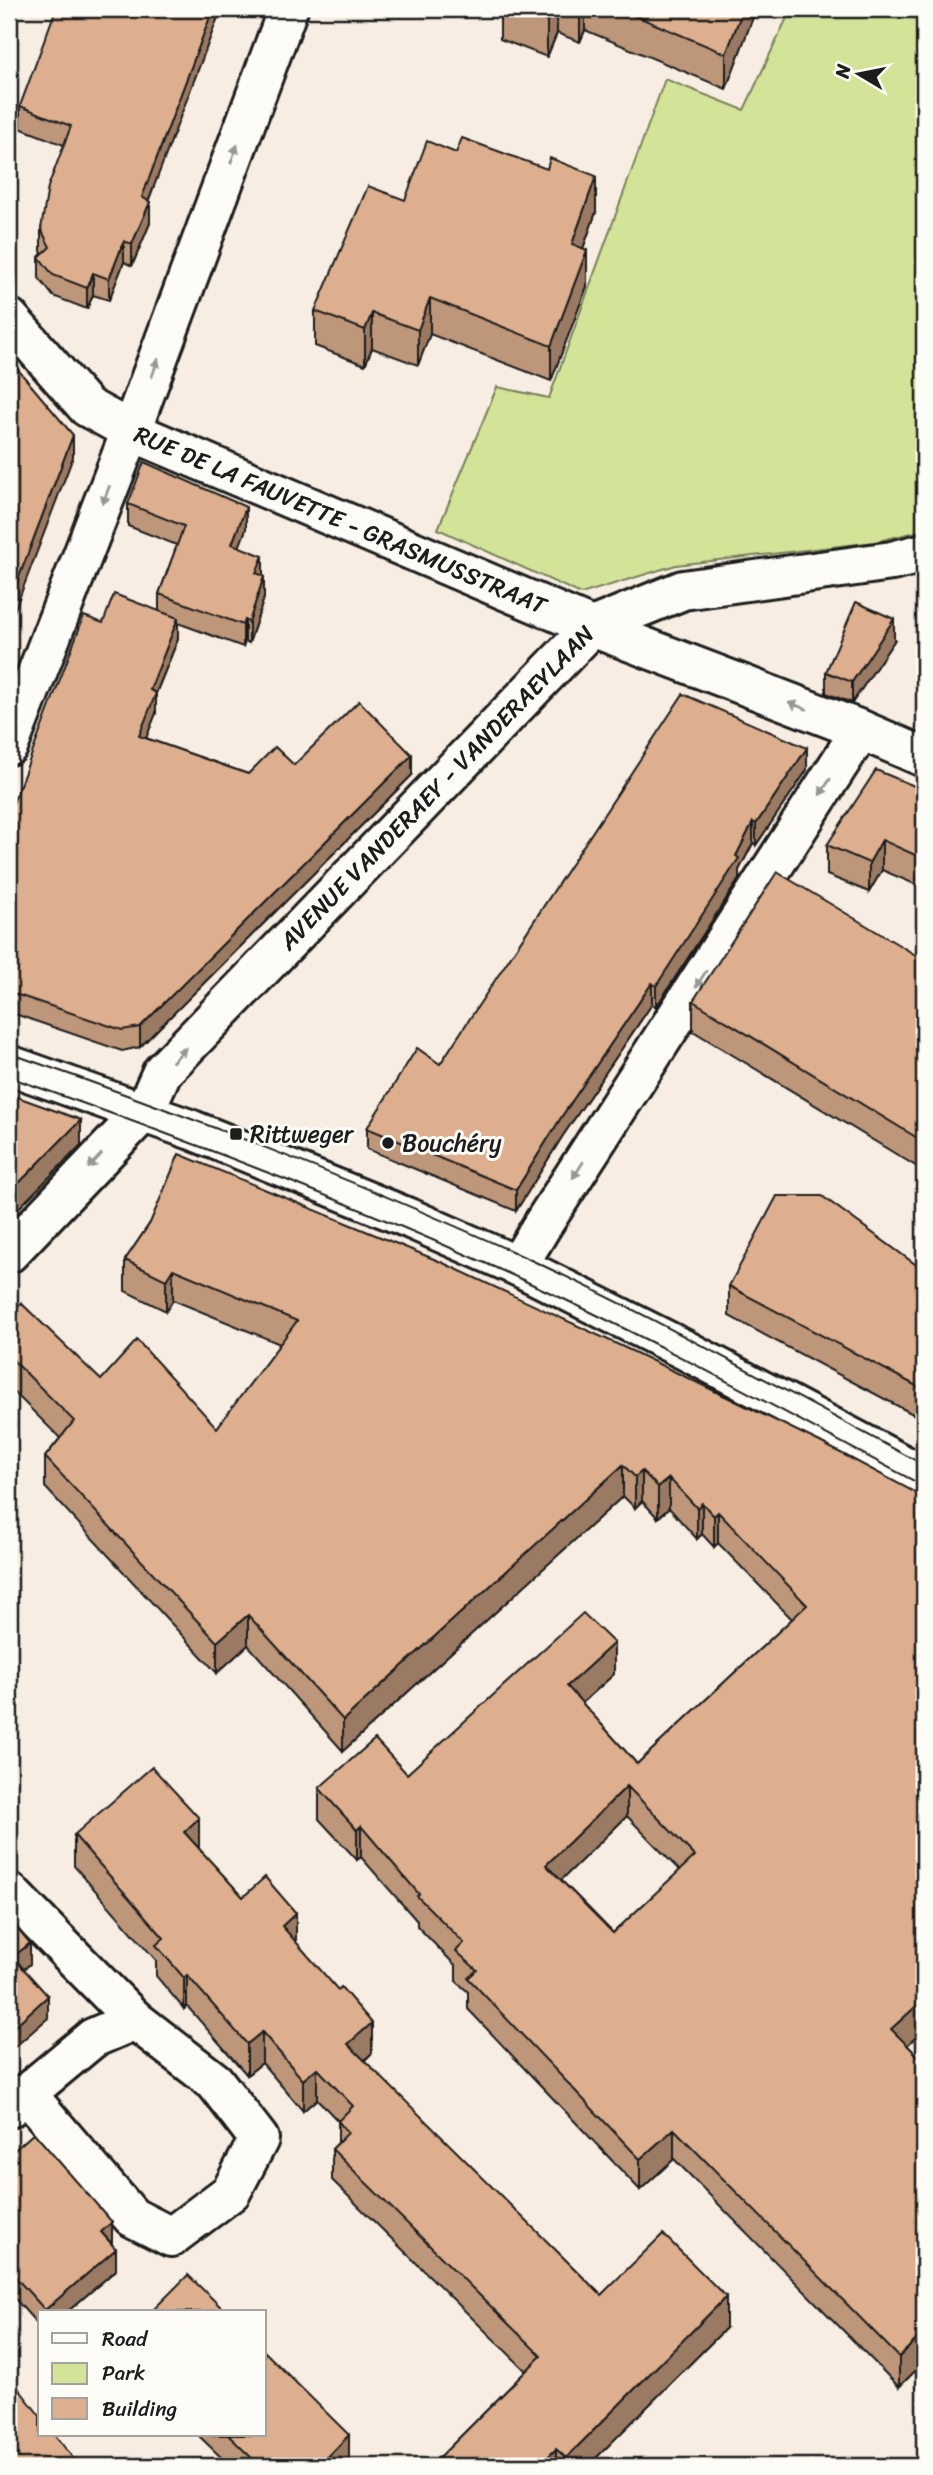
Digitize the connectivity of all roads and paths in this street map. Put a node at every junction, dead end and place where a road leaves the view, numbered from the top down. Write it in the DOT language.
graph roads {
  1 [pos="288,9"];
  2 [pos="9,318"];
  3 [pos="131,431"];
  4 [pos="924,553"];
  5 [pos="592,627"];
  6 [pos="862,730"];
  7 [pos="9,745"];
  8 [pos="924,757"];
  9 [pos="9,1065"];
  10 [pos="142,1111"];
  11 [pos="9,1253"];
  12 [pos="520,1267"];
  13 [pos="924,1476"];
  14 [pos="9,1892"];
  15 [pos="135,2020"];
  16 [pos="17,2100"];
  3 -- 1 [label="street, one-way"];
  2 -- 3 [label="street, RUE DE LA FAUVETTE - GRASMUSSTRAAT"];
  3 -- 5 [label="street, RUE DE LA FAUVETTE - GRASMUSSTRAAT"];
  3 -- 7 [label="street, one-way"];
  4 -- 5 [label="street, AVENUE VANDERAEY - VANDERAEYLAAN"];
  6 -- 5 [label="street, RUE DE LA FAUVETTE - GRASMUSSTRAAT, one-way"];
  10 -- 5 [label="street, AVENUE VANDERAEY - VANDERAEYLAAN, one-way"];
  6 -- 8 [label="street, RUE DE LA FAUVETTE - GRASMUSSTRAAT"];
  6 -- 12 [label="street, one-way"];
  9 -- 10 [label="street"];
  10 -- 11 [label="street, AVENUE VANDERAEY - VANDERAEYLAAN, one-way"];
  10 -- 12 [label="street"];
  12 -- 13 [label="street"];
  14 -- 15 [label="street"];
  15 -- 16 [label="street"];
  15 -- 16 [label="street"];
}
